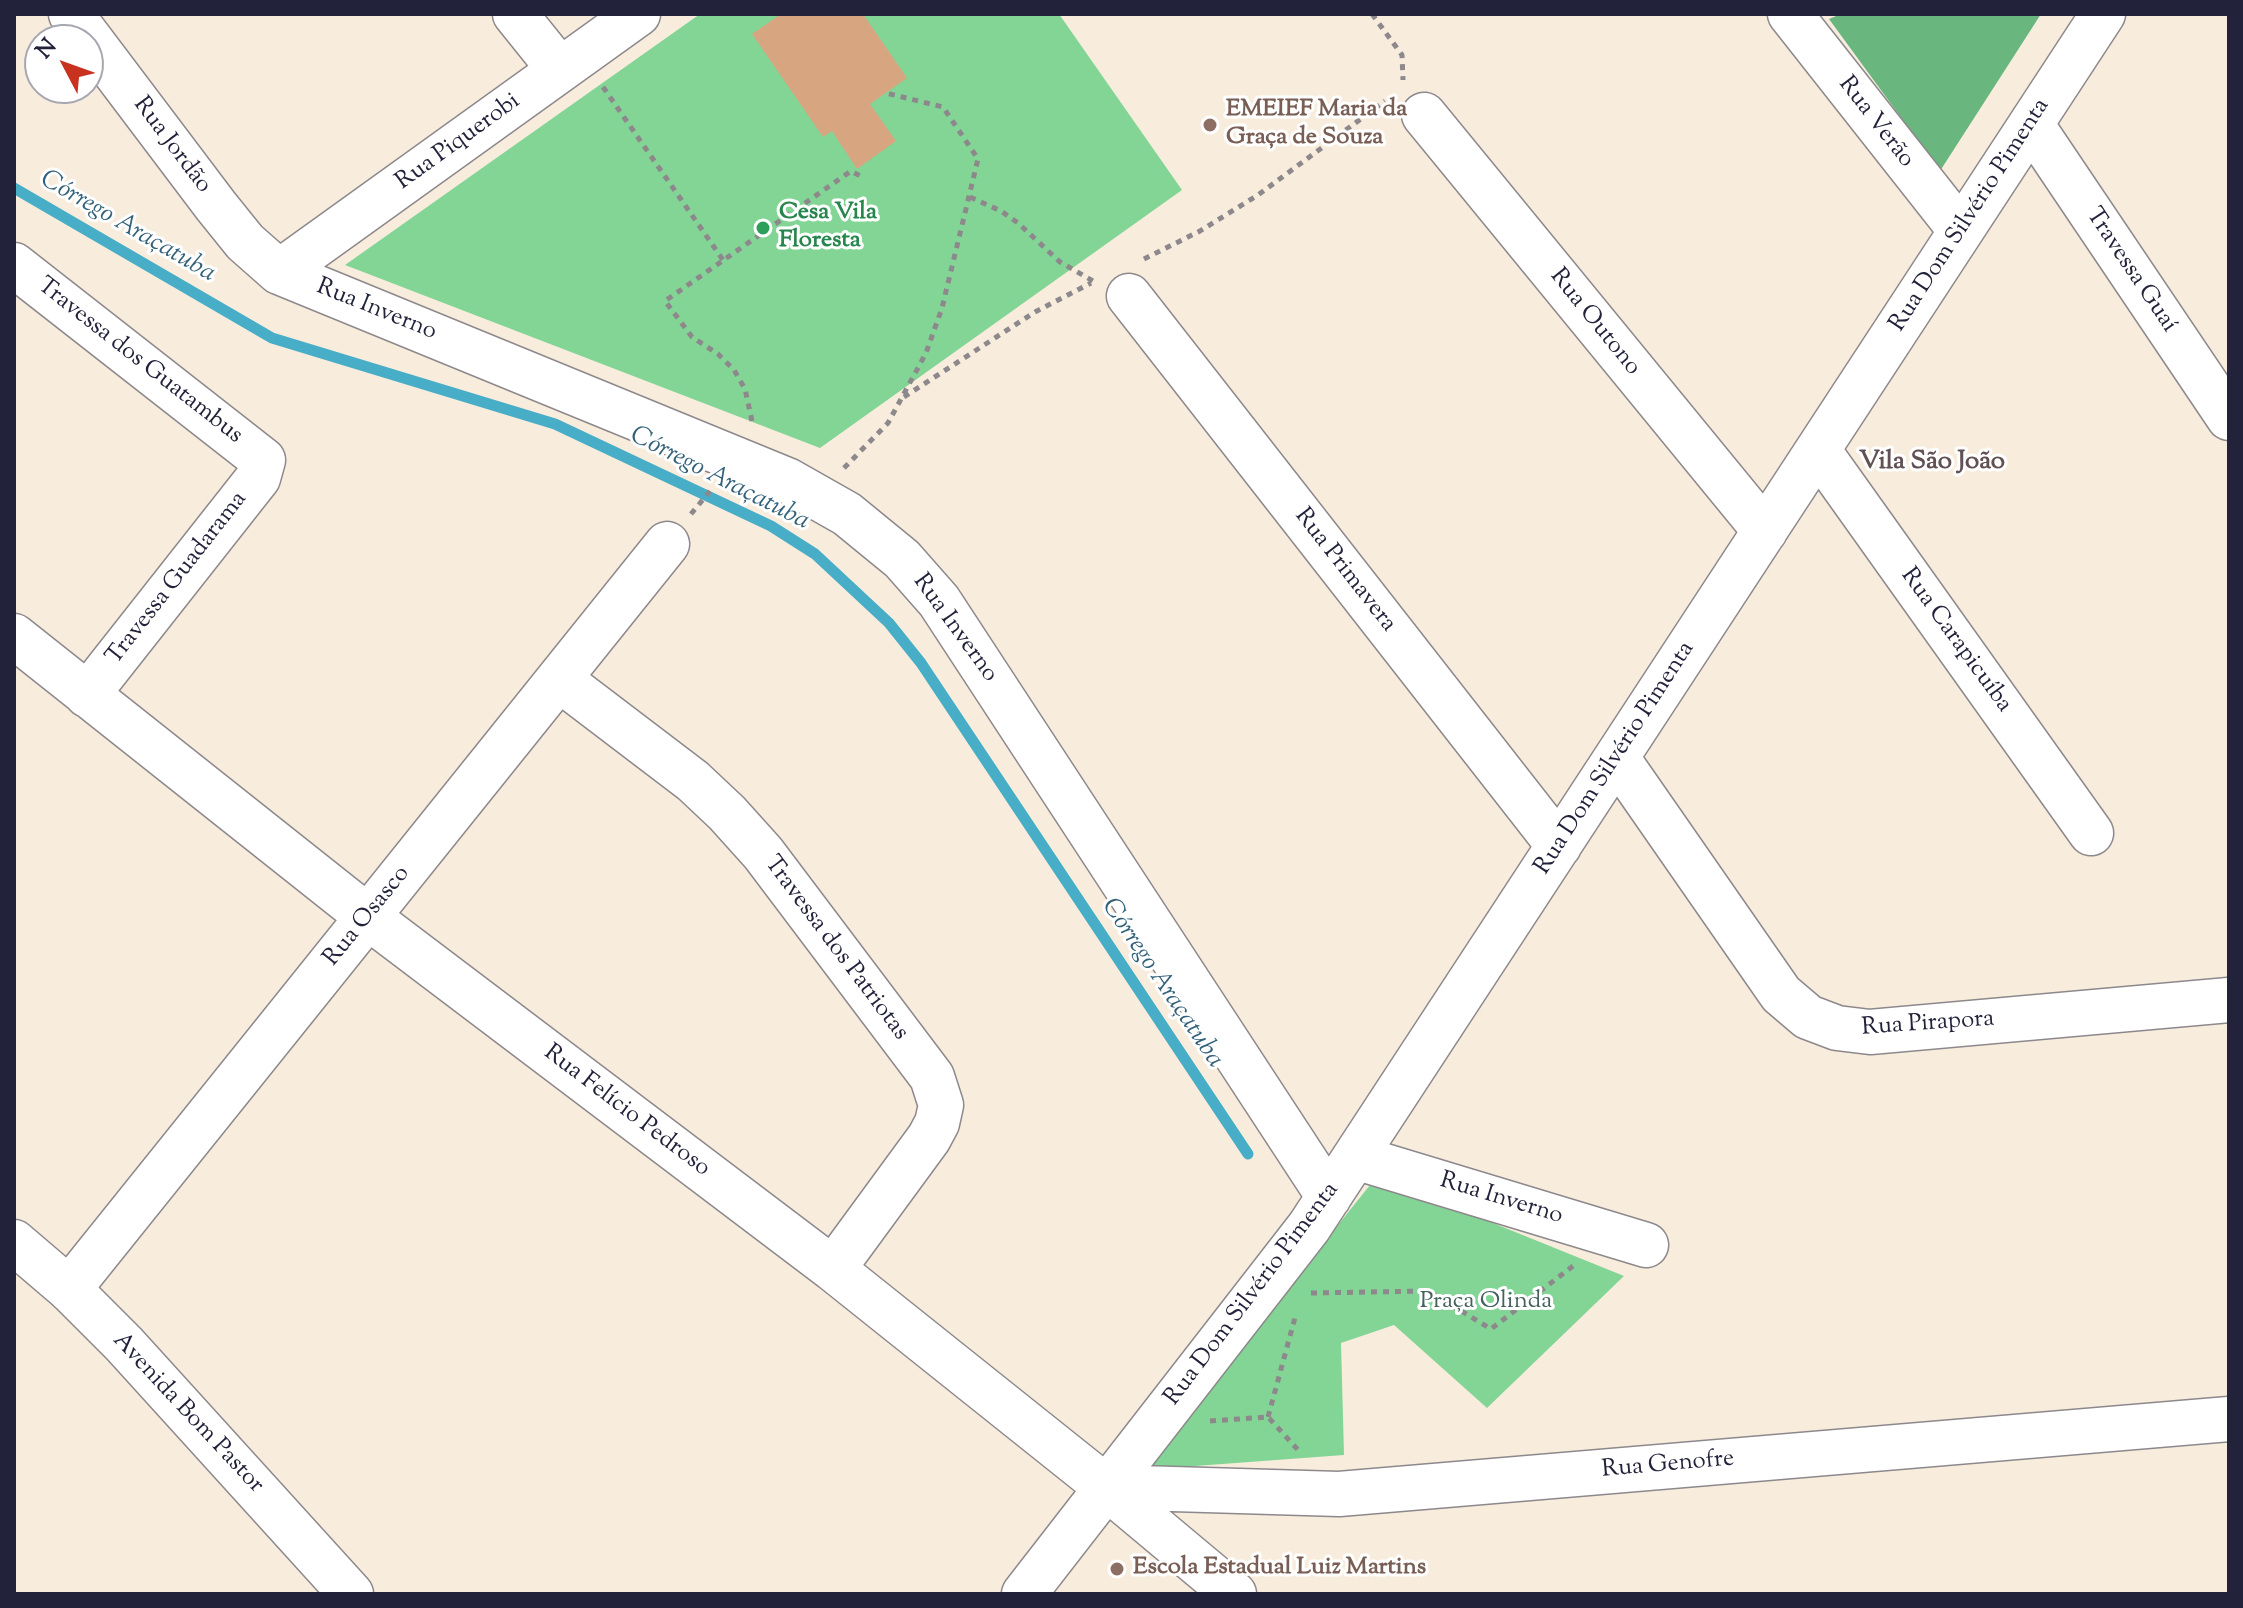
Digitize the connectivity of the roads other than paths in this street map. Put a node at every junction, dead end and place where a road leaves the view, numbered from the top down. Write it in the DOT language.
graph roads {
  1 [pos="71,14"];
  2 [pos="515,14"];
  3 [pos="638,14"];
  4 [pos="1790,14"];
  5 [pos="2103,14"];
  6 [pos="571,63"];
  7 [pos="1414,101"];
  8 [pos="2031,124"];
  9 [pos="1961,231"];
  10 [pos="14,265"];
  11 [pos="279,272"];
  12 [pos="1117,279"];
  13 [pos="2229,418"];
  14 [pos="1818,450"];
  15 [pos="263,460"];
  16 [pos="678,531"];
  17 [pos="1765,531"];
  18 [pos="14,636"];
  19 [pos="559,679"];
  20 [pos="87,695"];
  21 [pos="1617,758"];
  22 [pos="2091,833"];
  23 [pos="1559,846"];
  24 [pos="368,917"];
  25 [pos="2229,1000"];
  26 [pos="1355,1157"];
  27 [pos="1329,1197"];
  28 [pos="1630,1240"];
  29 [pos="14,1242"];
  30 [pos="833,1269"];
  31 [pos="69,1289"];
  32 [pos="2229,1419"];
  33 [pos="1106,1487"];
  34 [pos="351,1594"];
  35 [pos="1024,1594"];
  36 [pos="1234,1594"];
  1 -- 11 [label="street, Rua Jordão"];
  2 -- 6 [label="street"];
  3 -- 6 [label="street, Rua Piquerobi"];
  4 -- 9 [label="street, Rua Verão"];
  5 -- 8 [label="street, Rua Dom Silvério Pimenta"];
  6 -- 11 [label="street, Rua Piquerobi"];
  7 -- 17 [label="street, Rua Outono"];
  8 -- 9 [label="street, Rua Dom Silvério Pimenta"];
  8 -- 13 [label="street, Travessa Guaí"];
  9 -- 14 [label="street, Rua Dom Silvério Pimenta"];
  10 -- 15 [label="street, Travessa dos Guatambus"];
  11 -- 27 [label="street, Rua Inverno"];
  12 -- 23 [label="street, Rua Primavera"];
  14 -- 17 [label="street, Rua Dom Silvério Pimenta"];
  14 -- 22 [label="street, Rua Carapicuíba"];
  15 -- 20 [label="street, Travessa Guadarama"];
  16 -- 19 [label="street, Rua Osasco"];
  17 -- 21 [label="street, Rua Dom Silvério Pimenta"];
  18 -- 20 [label="street, Rua Felício Pedroso"];
  19 -- 24 [label="street, Rua Osasco"];
  19 -- 30 [label="street, Travessa dos Patriotas"];
  20 -- 24 [label="street, Rua Felício Pedroso"];
  21 -- 23 [label="street, Rua Dom Silvério Pimenta"];
  21 -- 25 [label="street, Rua Pirapora"];
  23 -- 26 [label="street, Rua Dom Silvério Pimenta"];
  24 -- 30 [label="street, Rua Felício Pedroso"];
  24 -- 31 [label="street, Rua Osasco"];
  26 -- 27 [label="street, Rua Dom Silvério Pimenta"];
  26 -- 28 [label="street, Rua Inverno"];
  27 -- 33 [label="street, Rua Dom Silvério Pimenta"];
  29 -- 31 [label="street, Avenida Bom Pastor"];
  30 -- 33 [label="street, Rua Felício Pedroso"];
  31 -- 34 [label="street, Avenida Bom Pastor"];
  32 -- 33 [label="street, Rua Genofre"];
  33 -- 35 [label="street, Rua Dom Silvério Pimenta"];
  33 -- 36 [label="street, Rua Felício Pedroso"];
}
